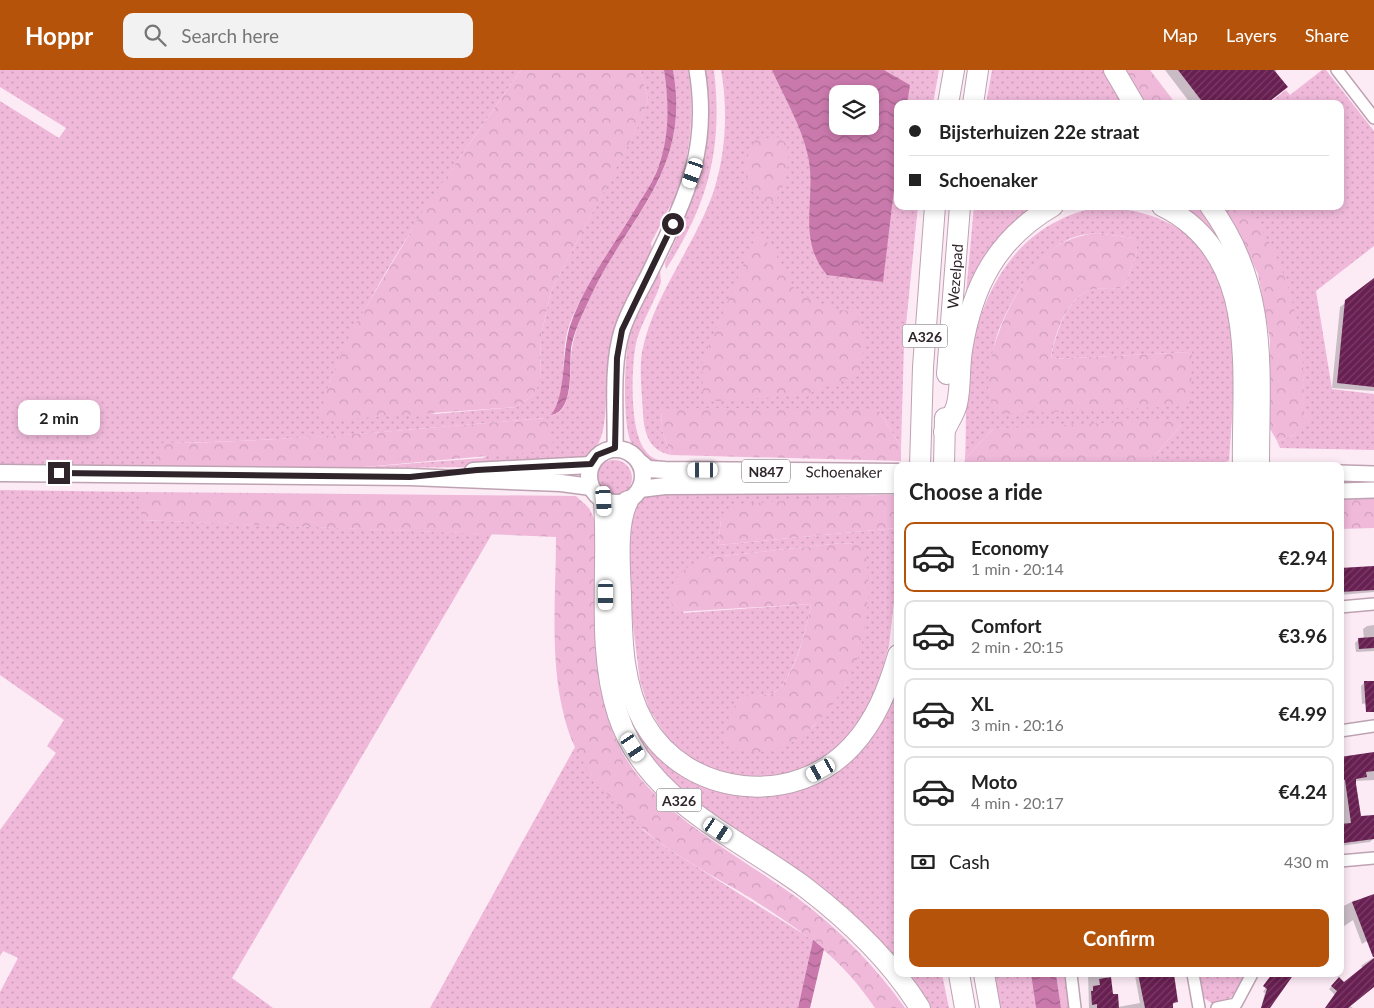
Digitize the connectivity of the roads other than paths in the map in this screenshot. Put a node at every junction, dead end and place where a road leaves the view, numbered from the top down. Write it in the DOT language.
graph roads {
  1 [pos="697,70"];
  2 [pos="954,70"];
  3 [pos="978,70"];
  4 [pos="1114,70"];
  5 [pos="1337,70"];
  6 [pos="949,100"];
  7 [pos="974,100"];
  8 [pos="1132,100"];
  9 [pos="1374,118"];
  10 [pos="935,210"];
  11 [pos="960,210"];
  12 [pos="1047,210"];
  13 [pos="1168,210"];
  14 [pos="1212,210"];
  15 [pos="944,432"];
  16 [pos="615,448"];
  17 [pos="920,462"];
  18 [pos="944,462"];
  19 [pos="1243,462"];
  20 [pos="1259,462"];
  21 [pos="641,463"];
  22 [pos="591,464"];
  23 [pos="0,473"];
  24 [pos="1344,473"];
  25 [pos="1374,474"];
  26 [pos="410,477"];
  27 [pos="894,478"];
  28 [pos="894,478"];
  29 [pos="1374,490"];
  30 [pos="1344,491"];
  31 [pos="597,494"];
  32 [pos="634,495"];
  33 [pos="1374,604"];
  34 [pos="1344,607"];
  35 [pos="894,667"];
  36 [pos="1374,726"];
  37 [pos="1344,730"];
  38 [pos="1374,858"];
  39 [pos="1344,861"];
  40 [pos="894,972"];
  41 [pos="897,977"];
  42 [pos="960,977"];
  43 [pos="985,977"];
  44 [pos="1071,977"];
  45 [pos="1194,977"];
  46 [pos="1250,977"];
  47 [pos="920,1008"];
  48 [pos="966,1008"];
  49 [pos="990,1008"];
  50 [pos="1075,1008"];
  51 [pos="1199,1008"];
  52 [pos="1217,1008"];
  1 -- 16 [label="main road"];
  2 -- 6 [label="highway"];
  3 -- 7 [label="highway"];
  4 -- 8 [label="highway"];
  5 -- 9 [label="street"];
  10 -- 17 [label="highway, Wezelpad / A326"];
  11 -- 15 [label="highway, Wezelpad / A326"];
  12 -- 15 [label="highway, A326"];
  13 -- 19 [label="highway"];
  14 -- 20 [label="highway"];
  15 -- 18 [label="highway, Wezelpad / A326"];
  16 -- 21 [label="main road, N847"];
  16 -- 22 [label="main road"];
  21 -- 27 [label="main road, Schoenaker / N847"];
  21 -- 32 [label="main road"];
  22 -- 26 [label="main road, N847"];
  22 -- 31 [label="main road"];
  23 -- 26 [label="main road, N847"];
  24 -- 25 [label="main road"];
  26 -- 31 [label="main road, N847"];
  28 -- 32 [label="main road, Schoenaker / N847"];
  29 -- 30 [label="main road"];
  31 -- 32 [label="main road, N847"];
  31 -- 40 [label="highway, A326"];
  32 -- 35 [label="highway, A326"];
  33 -- 34 [label="street"];
  36 -- 37 [label="street"];
  38 -- 39 [label="street"];
  41 -- 47 [label="highway, A326"];
  42 -- 48 [label="highway"];
  43 -- 49 [label="highway"];
  44 -- 50 [label="street"];
  45 -- 51 [label="street"];
  46 -- 52 [label="street"];
}
